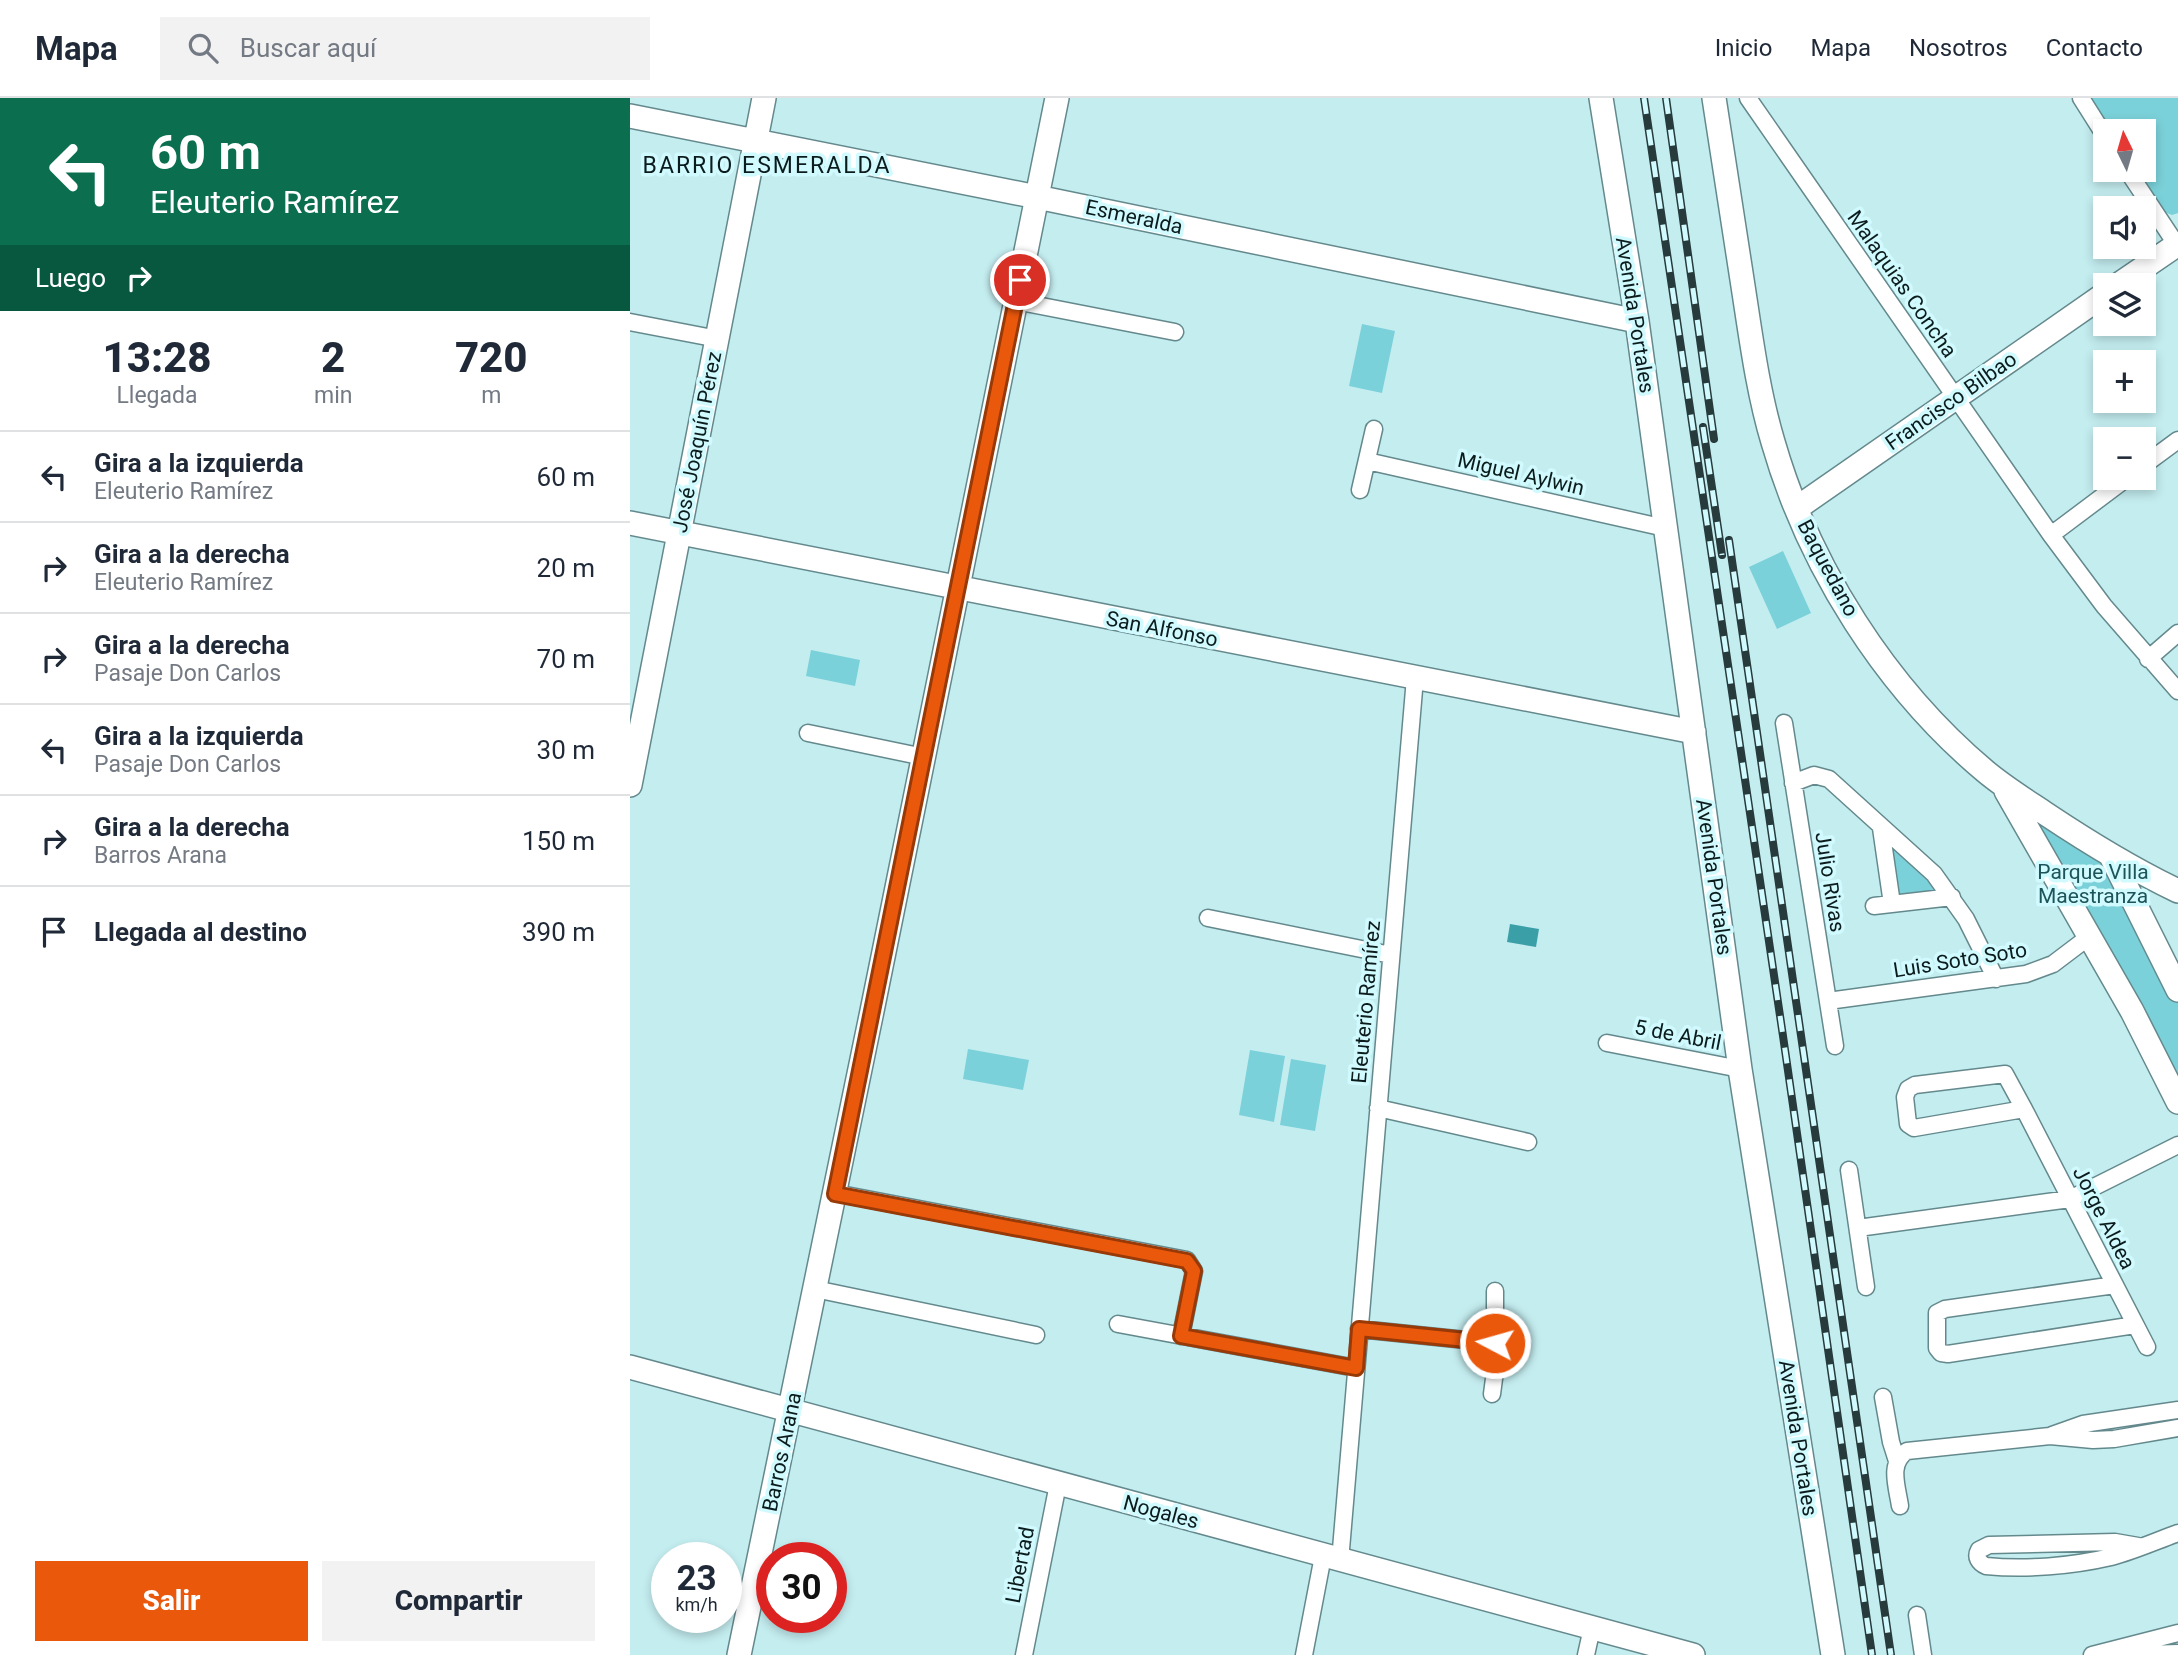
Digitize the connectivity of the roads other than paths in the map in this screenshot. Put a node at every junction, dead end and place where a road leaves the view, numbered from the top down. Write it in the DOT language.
graph roads {
  1 [pos="765,98"];
  2 [pos="1057,98"];
  3 [pos="1601,98"];
  4 [pos="1714,98"];
  5 [pos="1748,98"];
  6 [pos="2081,98"];
  7 [pos="630,116"];
  8 [pos="2094,119"];
  9 [pos="756,142"];
  10 [pos="2135,182"];
  11 [pos="1037,197"];
  12 [pos="2178,246"];
  13 [pos="2137,273"];
  14 [pos="1016,301"];
  15 [pos="2093,302"];
  16 [pos="1637,321"];
  17 [pos="630,322"];
  18 [pos="1175,332"];
  19 [pos="718,339"];
  20 [pos="1956,398"];
  21 [pos="1374,429"];
  22 [pos="2178,440"];
  23 [pos="2156,457"];
  24 [pos="1367,461"];
  25 [pos="1360,490"];
  26 [pos="2111,490"];
  27 [pos="1797,508"];
  28 [pos="630,523"];
  29 [pos="1665,528"];
  30 [pos="680,531"];
  31 [pos="2051,535"];
  32 [pos="958,589"];
  33 [pos="2178,633"];
  34 [pos="2148,659"];
  35 [pos="1415,678"];
  36 [pos="2178,691"];
  37 [pos="1784,723"];
  38 [pos="1694,732"];
  39 [pos="808,733"];
  40 [pos="924,757"];
  41 [pos="1793,783"];
  42 [pos="630,785"];
  43 [pos="2003,785"];
  44 [pos="1881,828"];
  45 [pos="2068,829"];
  46 [pos="2111,856"];
  47 [pos="2045,858"];
  48 [pos="2170,888"];
  49 [pos="1952,897"];
  50 [pos="1892,904"];
  51 [pos="1874,906"];
  52 [pos="2141,917"];
  53 [pos="1208,918"];
  54 [pos="2090,936"];
  55 [pos="1391,955"];
  56 [pos="1996,979"];
  57 [pos="2178,990"];
  58 [pos="1828,1002"];
  59 [pos="1607,1043"];
  60 [pos="1835,1046"];
  61 [pos="1740,1069"];
  62 [pos="2178,1102"];
  63 [pos="1378,1108"];
  64 [pos="2024,1109"];
  65 [pos="1528,1142"];
  66 [pos="2178,1145"];
  67 [pos="1849,1170"];
  68 [pos="835,1194"];
  69 [pos="2070,1199"];
  70 [pos="1858,1228"];
  71 [pos="2115,1285"];
  72 [pos="1866,1287"];
  73 [pos="816,1289"];
  74 [pos="1495,1291"];
  75 [pos="1118,1324"];
  76 [pos="2135,1325"];
  77 [pos="1359,1329"];
  78 [pos="1036,1335"];
  79 [pos="1181,1336"];
  80 [pos="1495,1343"];
  81 [pos="2147,1347"];
  82 [pos="630,1367"];
  83 [pos="1356,1368"];
  84 [pos="1492,1394"];
  85 [pos="1883,1397"];
  86 [pos="2178,1410"];
  87 [pos="790,1411"];
  88 [pos="2178,1428"];
  89 [pos="2050,1436"];
  90 [pos="1897,1461"];
  91 [pos="1058,1484"];
  92 [pos="1900,1506"];
  93 [pos="2178,1533"];
  94 [pos="2138,1546"];
  95 [pos="1332,1558"];
  96 [pos="1917,1615"];
  97 [pos="1592,1628"];
  98 [pos="2178,1633"];
  99 [pos="2178,1653"];
  100 [pos="739,1655"];
  101 [pos="1024,1655"];
  102 [pos="1304,1655"];
  103 [pos="1586,1655"];
  104 [pos="1693,1655"];
  105 [pos="1833,1655"];
  106 [pos="1923,1655"];
  107 [pos="2092,1655"];
  1 -- 9 [label="street, José Joaquín Pérez"];
  2 -- 11 [label="street, Barros Arana"];
  3 -- 16 [label="street, Avenida Portales"];
  4 -- 27 [label="street, Baquedano"];
  5 -- 20 [label="street, Malaquias Concha"];
  6 -- 8 [label="street"];
  7 -- 9 [label="street, Esmeralda"];
  9 -- 11 [label="street, Esmeralda"];
  9 -- 19 [label="street, José Joaquín Pérez"];
  10 -- 12 [label="street"];
  11 -- 14 [label="street, Barros Arana"];
  11 -- 16 [label="street, Esmeralda"];
  12 -- 13 [label="street"];
  14 -- 18 [label="street"];
  14 -- 32 [label="street, Barros Arana"];
  15 -- 20 [label="street, Francisco Bilbao"];
  16 -- 29 [label="street, Avenida Portales"];
  17 -- 19 [label="street"];
  19 -- 30 [label="street, José Joaquín Pérez"];
  20 -- 27 [label="street, Francisco Bilbao"];
  20 -- 31 [label="street, Malaquias Concha"];
  21 -- 24 [label="street"];
  22 -- 23 [label="street"];
  24 -- 25 [label="street"];
  24 -- 29 [label="street, Miguel Aylwin"];
  26 -- 31 [label="street"];
  27 -- 43 [label="street, Baquedano"];
  28 -- 30 [label="street, San Alfonso"];
  29 -- 38 [label="street, Avenida Portales"];
  30 -- 32 [label="street, San Alfonso"];
  30 -- 42 [label="street, José Joaquín Pérez"];
  31 -- 34 [label="street, Malaquias Concha"];
  32 -- 35 [label="street, San Alfonso"];
  32 -- 40 [label="street, Barros Arana"];
  33 -- 34 [label="street"];
  34 -- 36 [label="street, Malaquias Concha"];
  35 -- 38 [label="street, San Alfonso"];
  35 -- 55 [label="street, Eleuterio Ramírez"];
  37 -- 41 [label="street, Julio Rivas"];
  38 -- 61 [label="street, Avenida Portales"];
  39 -- 40 [label="street"];
  40 -- 68 [label="street, Barros Arana"];
  41 -- 44 [label="street"];
  41 -- 58 [label="street, Julio Rivas"];
  43 -- 45 [label="street, Baquedano"];
  43 -- 47 [label="street"];
  44 -- 49 [label="street"];
  44 -- 50 [label="street"];
  45 -- 46 [label="street, Baquedano"];
  45 -- 47 [label="street"];
  46 -- 48 [label="street, Baquedano"];
  46 -- 52 [label="street"];
  47 -- 54 [label="street"];
  48 -- 52 [label="street"];
  49 -- 50 [label="street"];
  49 -- 56 [label="street"];
  50 -- 51 [label="street"];
  52 -- 57 [label="street"];
  53 -- 55 [label="street"];
  54 -- 56 [label="street, Luis Soto Soto"];
  54 -- 62 [label="street"];
  55 -- 63 [label="street, Eleuterio Ramírez"];
  56 -- 58 [label="street, Luis Soto Soto"];
  58 -- 60 [label="street, Julio Rivas"];
  59 -- 61 [label="street, 5 de Abril"];
  61 -- 105 [label="street, Avenida Portales"];
  63 -- 65 [label="street"];
  63 -- 77 [label="street, Eleuterio Ramírez"];
  64 -- 64 [label="street, Jorge Aldea"];
  64 -- 69 [label="street, Jorge Aldea"];
  66 -- 69 [label="street"];
  67 -- 70 [label="street"];
  68 -- 73 [label="street, Barros Arana"];
  68 -- 79 [label="street"];
  69 -- 70 [label="street"];
  69 -- 71 [label="street, Jorge Aldea"];
  70 -- 72 [label="street"];
  71 -- 76 [label="street, Jorge Aldea"];
  71 -- 76 [label="street"];
  73 -- 78 [label="street"];
  73 -- 87 [label="street, Barros Arana"];
  74 -- 80 [label="street"];
  75 -- 79 [label="street"];
  76 -- 81 [label="street, Jorge Aldea"];
  77 -- 80 [label="street"];
  77 -- 83 [label="street, Eleuterio Ramírez"];
  79 -- 83 [label="street"];
  80 -- 84 [label="street"];
  82 -- 87 [label="street, Nogales"];
  83 -- 95 [label="street, Eleuterio Ramírez"];
  85 -- 90 [label="street"];
  86 -- 89 [label="street"];
  87 -- 91 [label="street, Nogales"];
  87 -- 100 [label="street, Barros Arana"];
  88 -- 89 [label="street"];
  89 -- 90 [label="street"];
  90 -- 92 [label="street"];
  91 -- 95 [label="street, Nogales"];
  91 -- 101 [label="street, Libertad"];
  93 -- 94 [label="street"];
  94 -- 94 [label="street"];
  95 -- 97 [label="street, Nogales"];
  95 -- 102 [label="street, Eleuterio Ramírez"];
  96 -- 106 [label="street"];
  97 -- 103 [label="street"];
  97 -- 104 [label="street, Nogales"];
  98 -- 107 [label="street"];
  99 -- 107 [label="street"];
}
